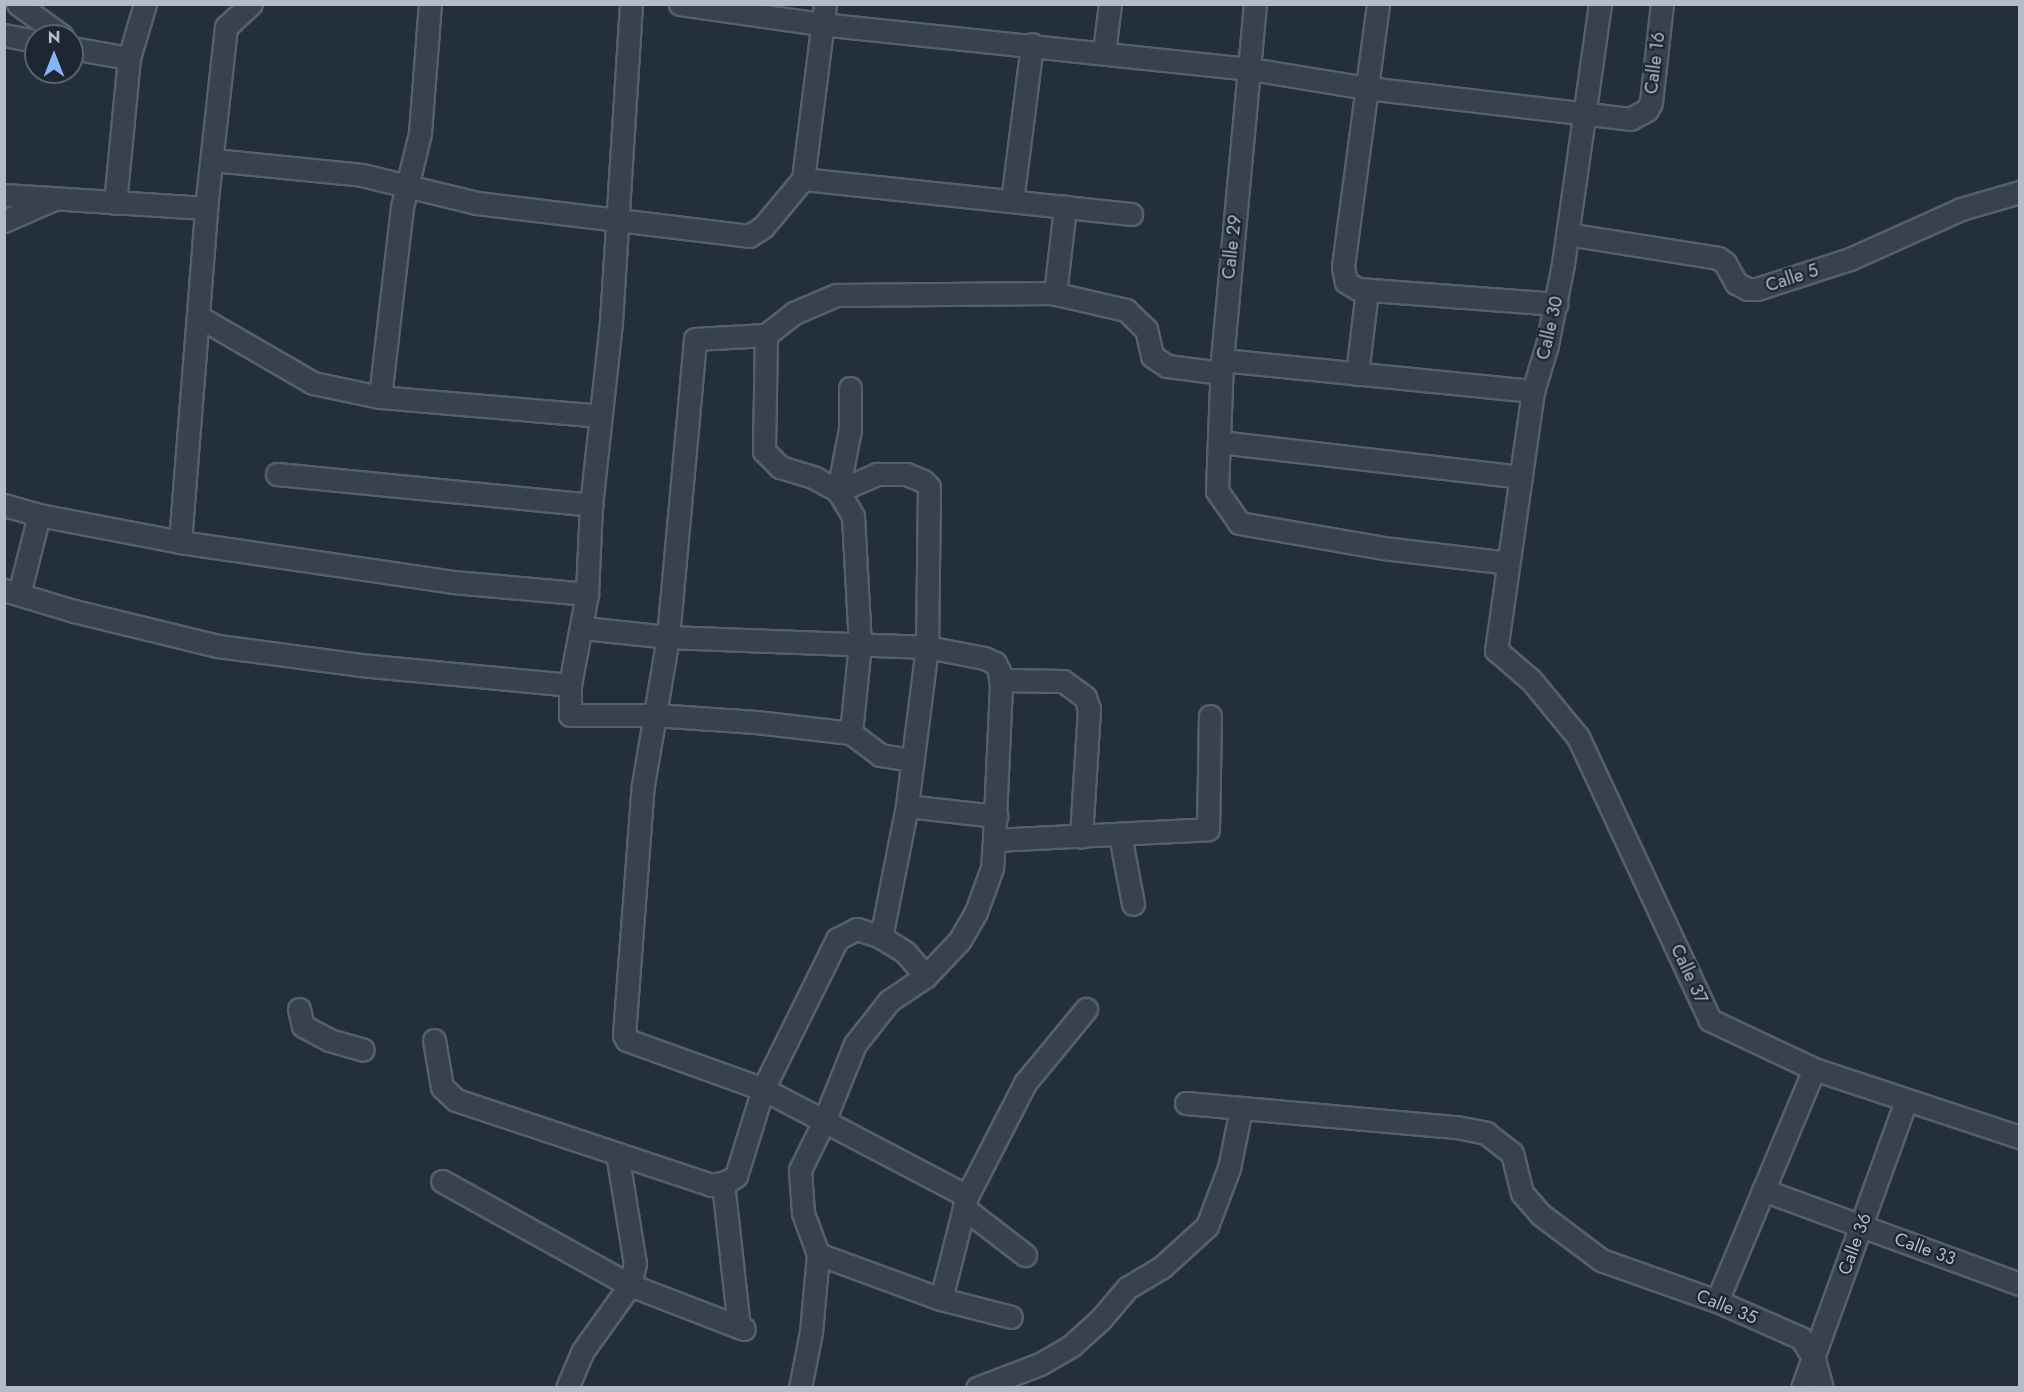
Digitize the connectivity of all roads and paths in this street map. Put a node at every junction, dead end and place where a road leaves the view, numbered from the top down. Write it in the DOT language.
graph roads {
  1 [pos="18,4"];
  2 [pos="145,4"];
  3 [pos="232,4"];
  4 [pos="250,4"];
  5 [pos="430,4"];
  6 [pos="631,4"];
  7 [pos="680,4"];
  8 [pos="1110,4"];
  9 [pos="1255,4"];
  10 [pos="1378,4"];
  11 [pos="1600,4"];
  12 [pos="1662,4"];
  13 [pos="823,14"];
  14 [pos="46,24"];
  15 [pos="226,27"];
  16 [pos="4,35"];
  17 [pos="24,39"];
  18 [pos="1032,44"];
  19 [pos="84,49"];
  20 [pos="1104,52"];
  21 [pos="129,58"];
  22 [pos="1251,69"];
  23 [pos="1367,88"];
  24 [pos="1586,115"];
  25 [pos="213,160"];
  26 [pos="803,179"];
  27 [pos="409,186"];
  28 [pos="2019,192"];
  29 [pos="4,195"];
  30 [pos="54,199"];
  31 [pos="1012,201"];
  32 [pos="115,203"];
  33 [pos="1065,207"];
  34 [pos="206,208"];
  35 [pos="1131,214"];
  36 [pos="618,219"];
  37 [pos="4,221"];
  38 [pos="1567,234"];
  39 [pos="1367,290"];
  40 [pos="1055,294"];
  41 [pos="1556,304"];
  42 [pos="199,317"];
  43 [pos="766,335"];
  44 [pos="1222,366"];
  45 [pos="1357,374"];
  46 [pos="850,388"];
  47 [pos="1533,391"];
  48 [pos="380,398"];
  49 [pos="600,416"];
  50 [pos="1219,442"];
  51 [pos="277,474"];
  52 [pos="1521,477"];
  53 [pos="838,491"];
  54 [pos="4,505"];
  55 [pos="591,505"];
  56 [pos="39,515"];
  57 [pos="180,542"];
  58 [pos="1508,563"];
  59 [pos="12,592"];
  60 [pos="587,594"];
  61 [pos="583,628"];
  62 [pos="668,637"];
  63 [pos="860,644"];
  64 [pos="927,647"];
  65 [pos="1496,651"];
  66 [pos="1000,680"];
  67 [pos="570,685"];
  68 [pos="654,715"];
  69 [pos="1210,716"];
  70 [pos="851,733"];
  71 [pos="914,760"];
  72 [pos="907,806"];
  73 [pos="996,816"];
  74 [pos="1120,835"];
  75 [pos="1081,837"];
  76 [pos="994,840"];
  77 [pos="1133,904"];
  78 [pos="881,937"];
  79 [pos="926,976"];
  80 [pos="299,1008"];
  81 [pos="1086,1008"];
  82 [pos="434,1041"];
  83 [pos="363,1050"];
  84 [pos="1814,1069"];
  85 [pos="763,1089"];
  86 [pos="1906,1100"];
  87 [pos="1186,1103"];
  88 [pos="1241,1109"];
  89 [pos="824,1121"];
  90 [pos="2019,1137"];
  91 [pos="617,1153"];
  92 [pos="442,1181"];
  93 [pos="723,1183"];
  94 [pos="1763,1190"];
  95 [pos="966,1202"];
  96 [pos="1861,1226"];
  97 [pos="818,1254"];
  98 [pos="1025,1255"];
  99 [pos="2019,1284"];
  100 [pos="630,1285"];
  101 [pos="941,1299"];
  102 [pos="1717,1301"];
  103 [pos="1011,1317"];
  104 [pos="1814,1359"];
  105 [pos="567,1388"];
  106 [pos="800,1388"];
  107 [pos="977,1388"];
  108 [pos="1802,1388"];
  109 [pos="1822,1388"];
  1 -- 14 [label="street"];
  2 -- 21 [label="street"];
  3 -- 15 [label="street"];
  4 -- 15 [label="street"];
  5 -- 27 [label="street"];
  6 -- 36 [label="street"];
  7 -- 13 [label="street"];
  8 -- 20 [label="street"];
  9 -- 22 [label="street, Calle 29"];
  10 -- 23 [label="street"];
  11 -- 24 [label="street, Calle 30"];
  12 -- 24 [label="street, Calle 16"];
  13 -- 18 [label="street"];
  13 -- 26 [label="street"];
  15 -- 25 [label="street"];
  16 -- 17 [label="street"];
  18 -- 20 [label="street"];
  18 -- 31 [label="street"];
  19 -- 21 [label="street"];
  20 -- 22 [label="street"];
  21 -- 32 [label="street"];
  22 -- 23 [label="street"];
  22 -- 44 [label="street, Calle 29"];
  23 -- 24 [label="street"];
  23 -- 39 [label="street"];
  24 -- 38 [label="street, Calle 30"];
  25 -- 27 [label="street"];
  25 -- 34 [label="street"];
  26 -- 31 [label="street"];
  26 -- 36 [label="street"];
  27 -- 36 [label="street"];
  27 -- 48 [label="street"];
  28 -- 38 [label="street, Calle 5"];
  29 -- 30 [label="street"];
  30 -- 32 [label="street"];
  30 -- 37 [label="street"];
  31 -- 33 [label="street"];
  32 -- 34 [label="street"];
  33 -- 35 [label="street"];
  33 -- 40 [label="street"];
  34 -- 42 [label="street"];
  36 -- 49 [label="street"];
  38 -- 41 [label="street, Calle 30"];
  39 -- 41 [label="street"];
  39 -- 45 [label="street"];
  40 -- 43 [label="street"];
  40 -- 44 [label="street"];
  41 -- 47 [label="street, Calle 30"];
  42 -- 48 [label="street"];
  42 -- 57 [label="street"];
  43 -- 53 [label="street"];
  43 -- 62 [label="street"];
  44 -- 45 [label="street"];
  44 -- 50 [label="street, Calle 29"];
  45 -- 47 [label="street"];
  46 -- 53 [label="street"];
  47 -- 52 [label="street, Calle 30"];
  48 -- 49 [label="street"];
  49 -- 55 [label="street"];
  50 -- 52 [label="street"];
  50 -- 58 [label="street, Calle 29"];
  51 -- 55 [label="street"];
  52 -- 58 [label="street, Calle 30"];
  53 -- 63 [label="street"];
  53 -- 64 [label="street"];
  54 -- 56 [label="street"];
  55 -- 60 [label="street"];
  56 -- 57 [label="street"];
  56 -- 59 [label="street"];
  57 -- 60 [label="street"];
  58 -- 65 [label="street, Calle 30"];
  59 -- 67 [label="street"];
  60 -- 61 [label="street"];
  61 -- 62 [label="street"];
  61 -- 67 [label="street"];
  62 -- 63 [label="street"];
  62 -- 68 [label="street"];
  63 -- 64 [label="street"];
  63 -- 70 [label="street"];
  64 -- 66 [label="street"];
  64 -- 71 [label="street"];
  65 -- 84 [label="street, Calle 37"];
  66 -- 73 [label="street"];
  66 -- 75 [label="street"];
  67 -- 68 [label="street"];
  68 -- 70 [label="street"];
  68 -- 85 [label="street"];
  69 -- 74 [label="street"];
  70 -- 71 [label="street"];
  71 -- 72 [label="street"];
  72 -- 73 [label="street"];
  72 -- 78 [label="street"];
  73 -- 76 [label="street"];
  74 -- 75 [label="street"];
  74 -- 77 [label="street"];
  75 -- 76 [label="street"];
  76 -- 79 [label="street"];
  78 -- 79 [label="street"];
  78 -- 85 [label="street"];
  79 -- 89 [label="street"];
  80 -- 83 [label="street"];
  81 -- 95 [label="street"];
  82 -- 91 [label="street"];
  84 -- 86 [label="street, Calle 37"];
  84 -- 94 [label="street"];
  85 -- 89 [label="street"];
  85 -- 93 [label="street"];
  86 -- 90 [label="street, Calle 37"];
  86 -- 96 [label="street, Calle 36"];
  87 -- 88 [label="street, Calle 35"];
  88 -- 102 [label="street, Calle 35"];
  88 -- 107 [label="street"];
  89 -- 95 [label="street"];
  89 -- 97 [label="street"];
  91 -- 93 [label="street"];
  91 -- 100 [label="street"];
  92 -- 100 [label="street"];
  93 -- 100 [label="street"];
  94 -- 96 [label="street, Calle 33"];
  94 -- 102 [label="street"];
  95 -- 98 [label="street"];
  95 -- 101 [label="street"];
  96 -- 99 [label="street, Calle 33"];
  96 -- 104 [label="street, Calle 36"];
  97 -- 101 [label="street"];
  97 -- 106 [label="street"];
  100 -- 105 [label="street"];
  101 -- 103 [label="street"];
  102 -- 104 [label="street, Calle 35"];
  104 -- 108 [label="street, Calle 36"];
  104 -- 109 [label="street, Calle 35"];
}
